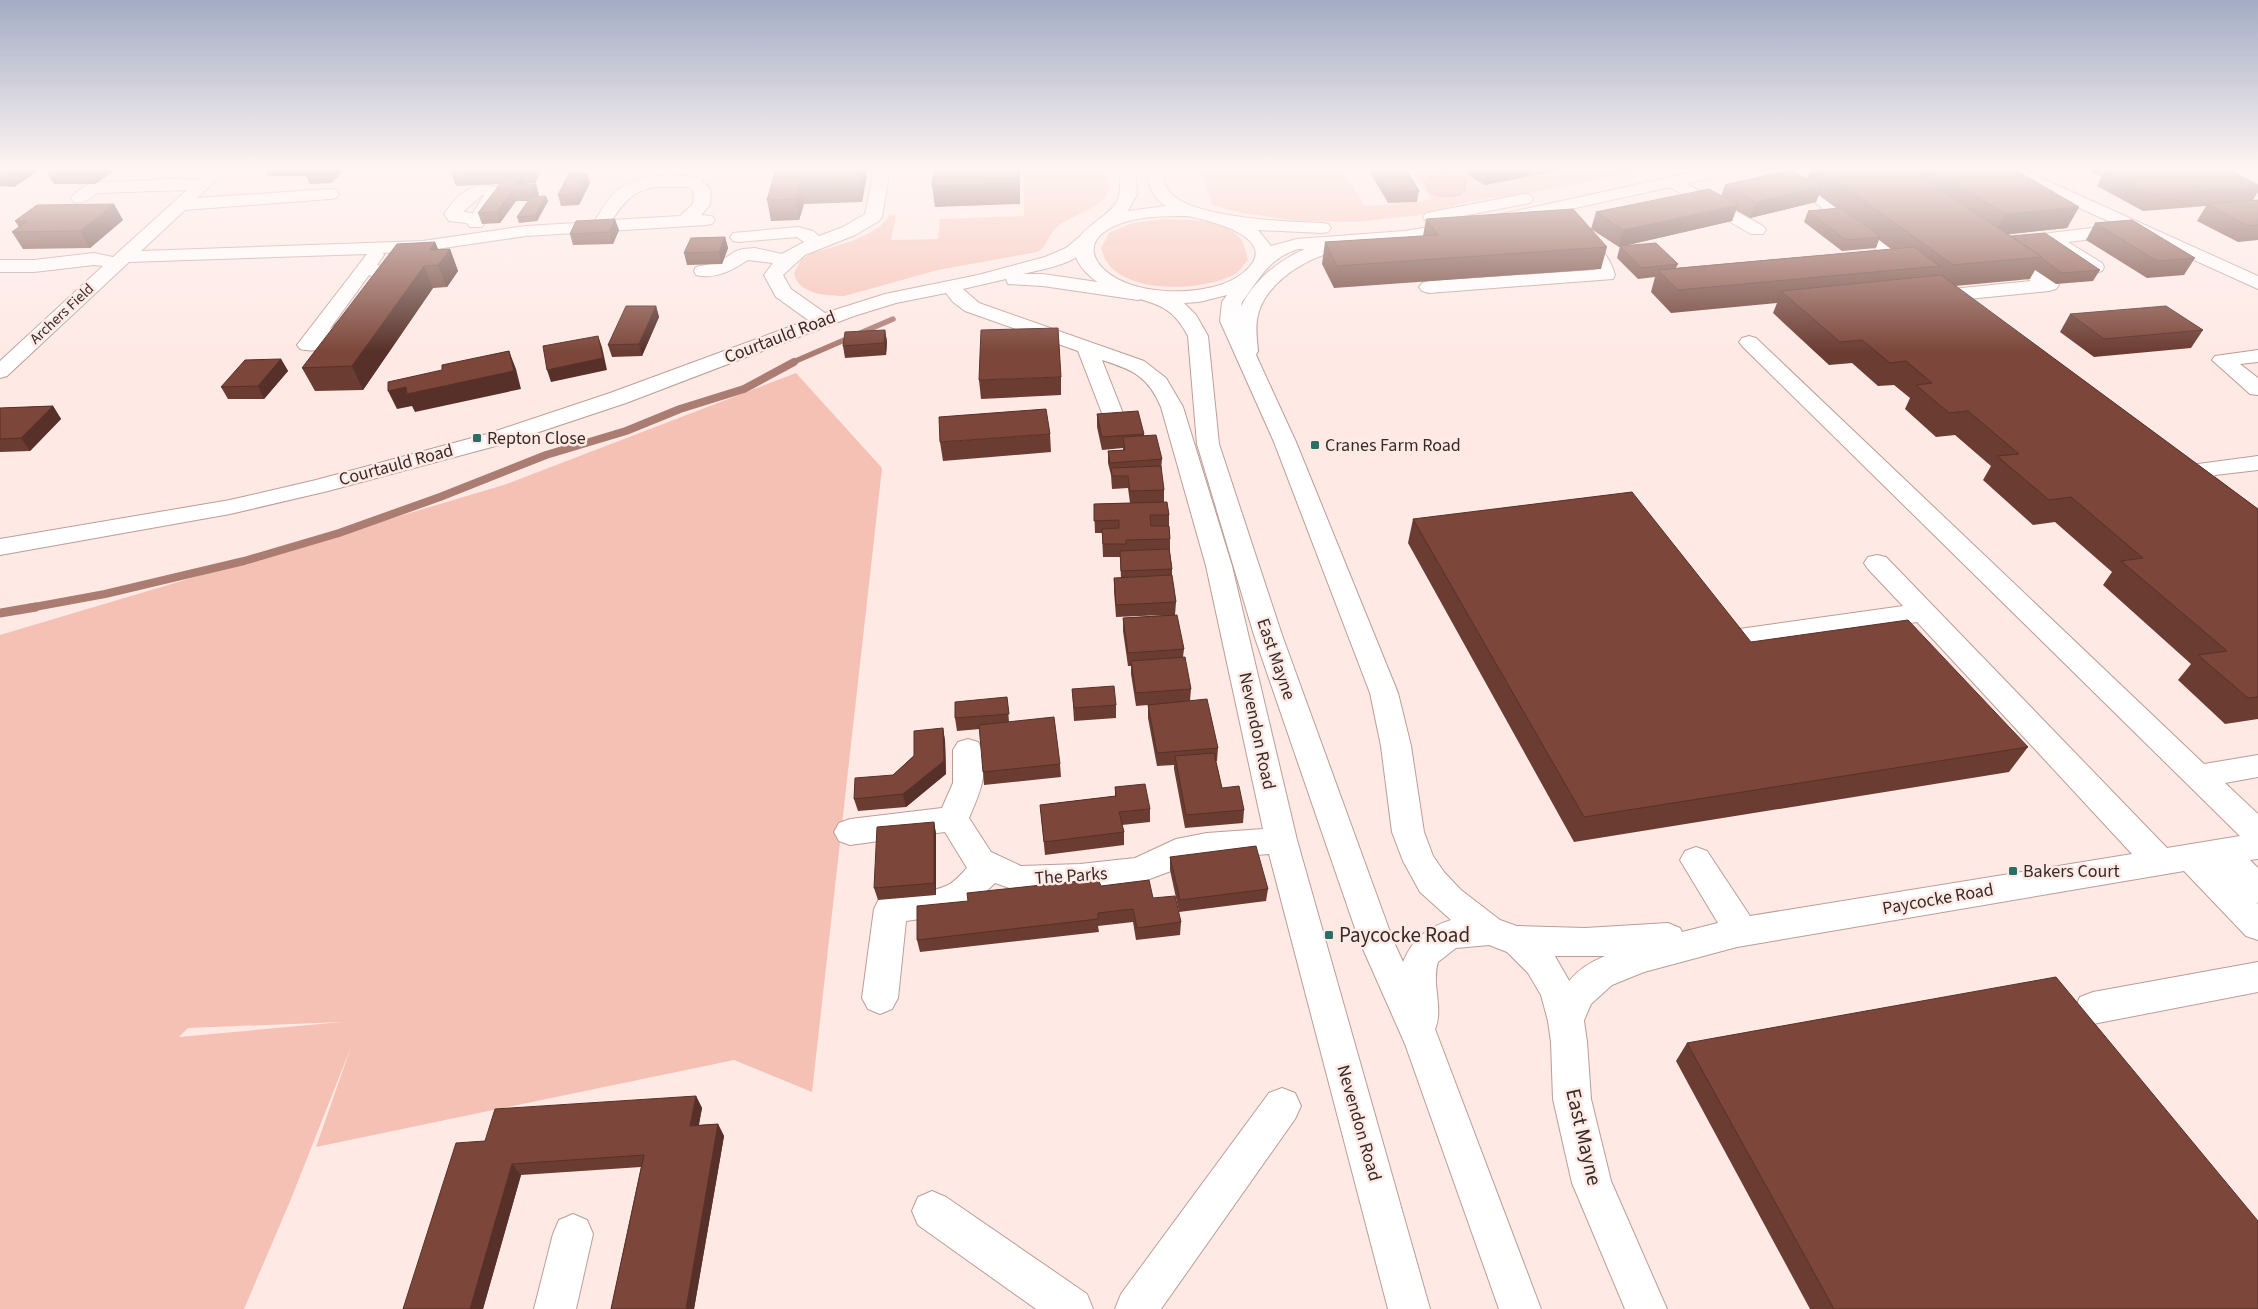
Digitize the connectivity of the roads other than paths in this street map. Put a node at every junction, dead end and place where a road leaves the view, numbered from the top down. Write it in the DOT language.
graph roads {
  1 [pos="152,230"];
  2 [pos="474,230"];
  3 [pos="538,230"];
  4 [pos="850,230"];
  5 [pos="1097,230"];
  6 [pos="1098,230"];
  7 [pos="1248,230"];
  8 [pos="1443,230"];
  9 [pos="1572,230"];
  10 [pos="1861,230"];
  11 [pos="2120,230"];
  12 [pos="2144,230"];
  13 [pos="1091,235"];
  14 [pos="1404,236"];
  15 [pos="739,237"];
  16 [pos="470,238"];
  17 [pos="816,242"];
  18 [pos="1987,243"];
  19 [pos="381,248"];
  20 [pos="120,260"];
  21 [pos="784,260"];
  22 [pos="0,266"];
  23 [pos="2095,267"];
  24 [pos="364,269"];
  25 [pos="1257,269"];
  26 [pos="703,272"];
  27 [pos="2258,283"];
  28 [pos="951,286"];
  29 [pos="1429,287"];
  30 [pos="1138,294"];
  31 [pos="822,320"];
  32 [pos="1749,342"];
  33 [pos="1096,350"];
  34 [pos="2258,356"];
  35 [pos="1249,362"];
  36 [pos="0,372"];
  37 [pos="2258,389"];
  38 [pos="1114,416"];
  39 [pos="2258,463"];
  40 [pos="2258,523"];
  41 [pos="0,547"];
  42 [pos="1877,564"];
  43 [pos="1923,612"];
  44 [pos="1725,640"];
  45 [pos="968,750"];
  46 [pos="2258,766"];
  47 [pos="2198,776"];
  48 [pos="953,819"];
  49 [pos="850,832"];
  50 [pos="2258,834"];
  51 [pos="1281,840"];
  52 [pos="2258,846"];
  53 [pos="2190,857"];
  54 [pos="1696,860"];
  55 [pos="992,867"];
  56 [pos="2258,889"];
  57 [pos="2258,926"];
  58 [pos="1740,933"];
  59 [pos="1504,936"];
  60 [pos="2258,978"];
  61 [pos="880,998"];
  62 [pos="2093,1008"];
  63 [pos="1566,1021"];
  64 [pos="1423,1044"];
  65 [pos="1282,1106"];
  66 [pos="932,1211"];
  67 [pos="573,1234"];
  68 [pos="555,1309"];
  69 [pos="1072,1309"];
  70 [pos="1136,1309"];
  71 [pos="1409,1309"];
  72 [pos="1520,1309"];
  73 [pos="1646,1309"];
  1 -- 20 [label="main road, Archers Field"];
  2 -- 16 [label="main road"];
  3 -- 16 [label="main road"];
  4 -- 17 [label="main road"];
  5 -- 13 [label="main road"];
  6 -- 13 [label="main road"];
  7 -- 25 [label="main road"];
  8 -- 14 [label="main road"];
  9 -- 29 [label="main road"];
  10 -- 18 [label="main road"];
  11 -- 23 [label="main road"];
  12 -- 27 [label="main road"];
  13 -- 28 [label="main road, Courtauld Road"];
  13 -- 30 [label="main road"];
  14 -- 25 [label="main road"];
  14 -- 35 [label="main road"];
  15 -- 17 [label="main road"];
  16 -- 19 [label="main road"];
  17 -- 21 [label="main road"];
  19 -- 20 [label="main road"];
  19 -- 24 [label="main road"];
  20 -- 22 [label="main road"];
  20 -- 36 [label="main road, Archers Field"];
  21 -- 26 [label="main road"];
  21 -- 31 [label="main road"];
  25 -- 30 [label="main road"];
  25 -- 35 [label="main road, East Mayne"];
  28 -- 30 [label="main road, Courtauld Road"];
  28 -- 31 [label="main road, Courtauld Road"];
  28 -- 33 [label="main road, Nevendon Road"];
  30 -- 64 [label="main road, East Mayne"];
  31 -- 41 [label="main road, Courtauld Road"];
  32 -- 47 [label="main road"];
  33 -- 38 [label="main road"];
  33 -- 51 [label="main road, Nevendon Road"];
  34 -- 37 [label="main road"];
  35 -- 59 [label="main road, East Mayne"];
  39 -- 40 [label="main road"];
  42 -- 43 [label="main road"];
  43 -- 44 [label="main road"];
  43 -- 53 [label="main road"];
  45 -- 48 [label="main road"];
  46 -- 47 [label="main road"];
  47 -- 50 [label="main road"];
  48 -- 49 [label="main road"];
  48 -- 55 [label="main road, The Parks"];
  51 -- 55 [label="main road, The Parks"];
  51 -- 71 [label="main road, Nevendon Road"];
  52 -- 53 [label="main road, Paycocke Road"];
  53 -- 56 [label="main road"];
  53 -- 57 [label="main road"];
  53 -- 58 [label="main road, Paycocke Road"];
  54 -- 58 [label="main road"];
  55 -- 61 [label="main road"];
  58 -- 59 [label="main road, Paycocke Road"];
  58 -- 63 [label="main road, Paycocke Road"];
  59 -- 63 [label="main road, East Mayne"];
  59 -- 64 [label="main road, East Mayne"];
  60 -- 62 [label="main road"];
  63 -- 73 [label="main road, East Mayne"];
  64 -- 72 [label="main road, East Mayne"];
  65 -- 70 [label="main road"];
  66 -- 69 [label="main road"];
  67 -- 68 [label="main road"];
}
